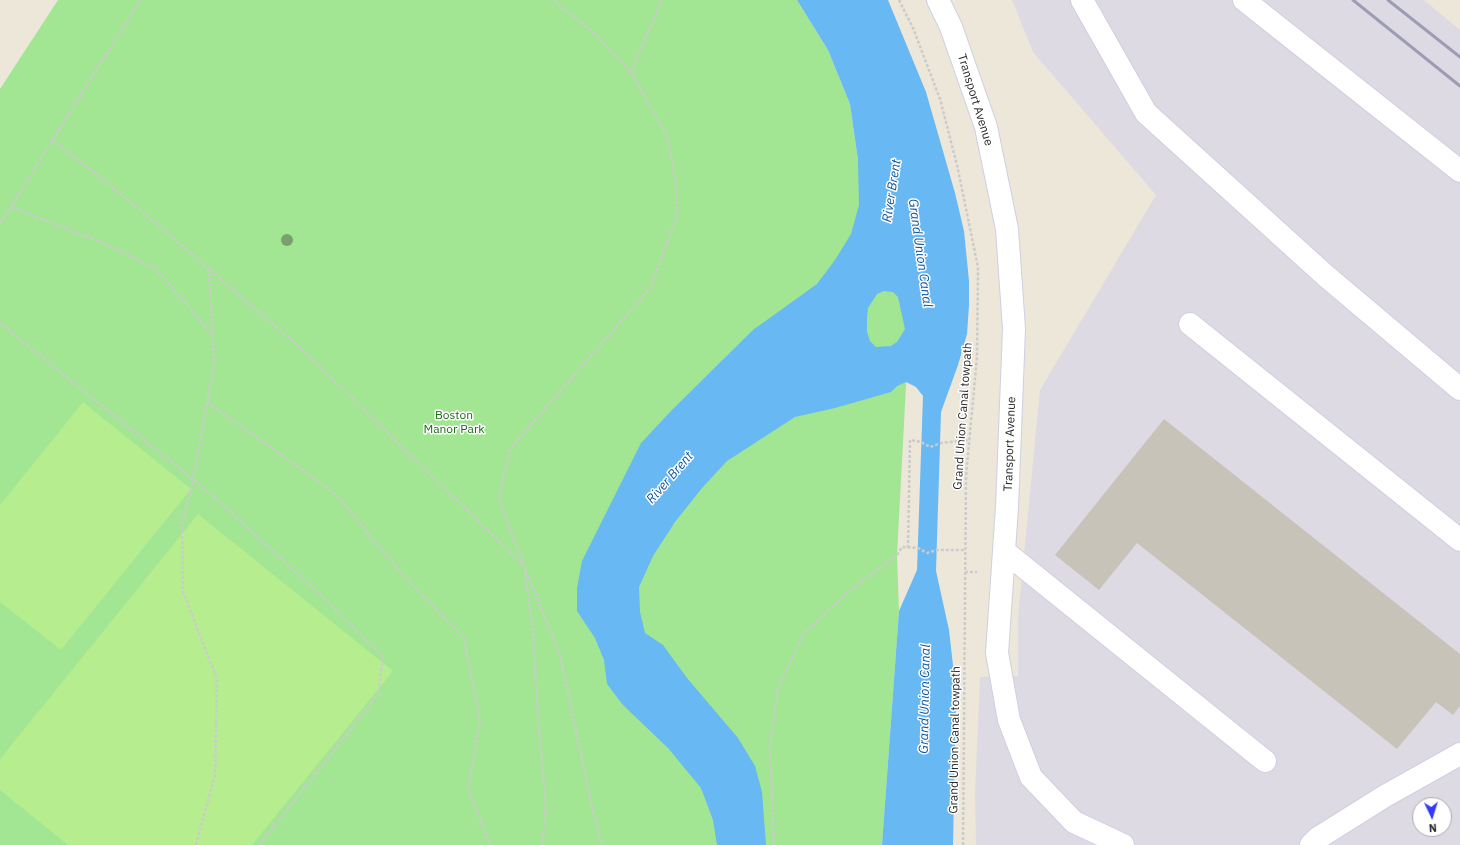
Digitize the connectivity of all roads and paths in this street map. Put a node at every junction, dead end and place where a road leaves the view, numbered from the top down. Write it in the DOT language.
graph roads {
  1 [pos="140,0"];
  2 [pos="553,0"];
  3 [pos="659,0"];
  4 [pos="899,0"];
  5 [pos="938,0"];
  6 [pos="1082,0"];
  7 [pos="1244,0"];
  8 [pos="631,72"];
  9 [pos="53,140"];
  10 [pos="1460,171"];
  11 [pos="12,207"];
  12 [pos="0,224"];
  13 [pos="209,267"];
  14 [pos="0,323"];
  15 [pos="1190,324"];
  16 [pos="211,333"];
  17 [pos="1460,389"];
  18 [pos="207,402"];
  19 [pos="970,440"];
  20 [pos="194,481"];
  21 [pos="1460,540"];
  22 [pos="908,548"];
  23 [pos="965,550"];
  24 [pos="1004,551"];
  25 [pos="524,566"];
  26 [pos="1460,754"];
  27 [pos="1264,761"];
  28 [pos="196,845"];
  29 [pos="259,845"];
  30 [pos="490,845"];
  31 [pos="542,845"];
  32 [pos="602,845"];
  33 [pos="774,845"];
  34 [pos="963,845"];
  35 [pos="1123,845"];
  36 [pos="1311,845"];
  1 -- 9 [label="path"];
  2 -- 8 [label="path"];
  3 -- 8 [label="path"];
  4 -- 19 [label="path, Grand Union Canal towpath"];
  5 -- 24 [label="lane, Transport Avenue"];
  6 -- 17 [label="lane"];
  7 -- 10 [label="lane"];
  8 -- 25 [label="path"];
  9 -- 11 [label="path"];
  9 -- 13 [label="path"];
  11 -- 12 [label="path"];
  11 -- 16 [label="path"];
  13 -- 16 [label="path"];
  13 -- 25 [label="path"];
  14 -- 20 [label="path"];
  15 -- 21 [label="lane"];
  16 -- 18 [label="path"];
  18 -- 20 [label="path"];
  18 -- 30 [label="path"];
  19 -- 22 [label="path"];
  19 -- 23 [label="path, Grand Union Canal towpath"];
  20 -- 28 [label="path"];
  20 -- 29 [label="path"];
  22 -- 23 [label="path"];
  22 -- 33 [label="path"];
  23 -- 34 [label="path, Grand Union Canal towpath"];
  24 -- 27 [label="lane"];
  24 -- 35 [label="lane, Transport Avenue"];
  25 -- 31 [label="path"];
  25 -- 32 [label="path"];
  26 -- 36 [label="lane"];
}
